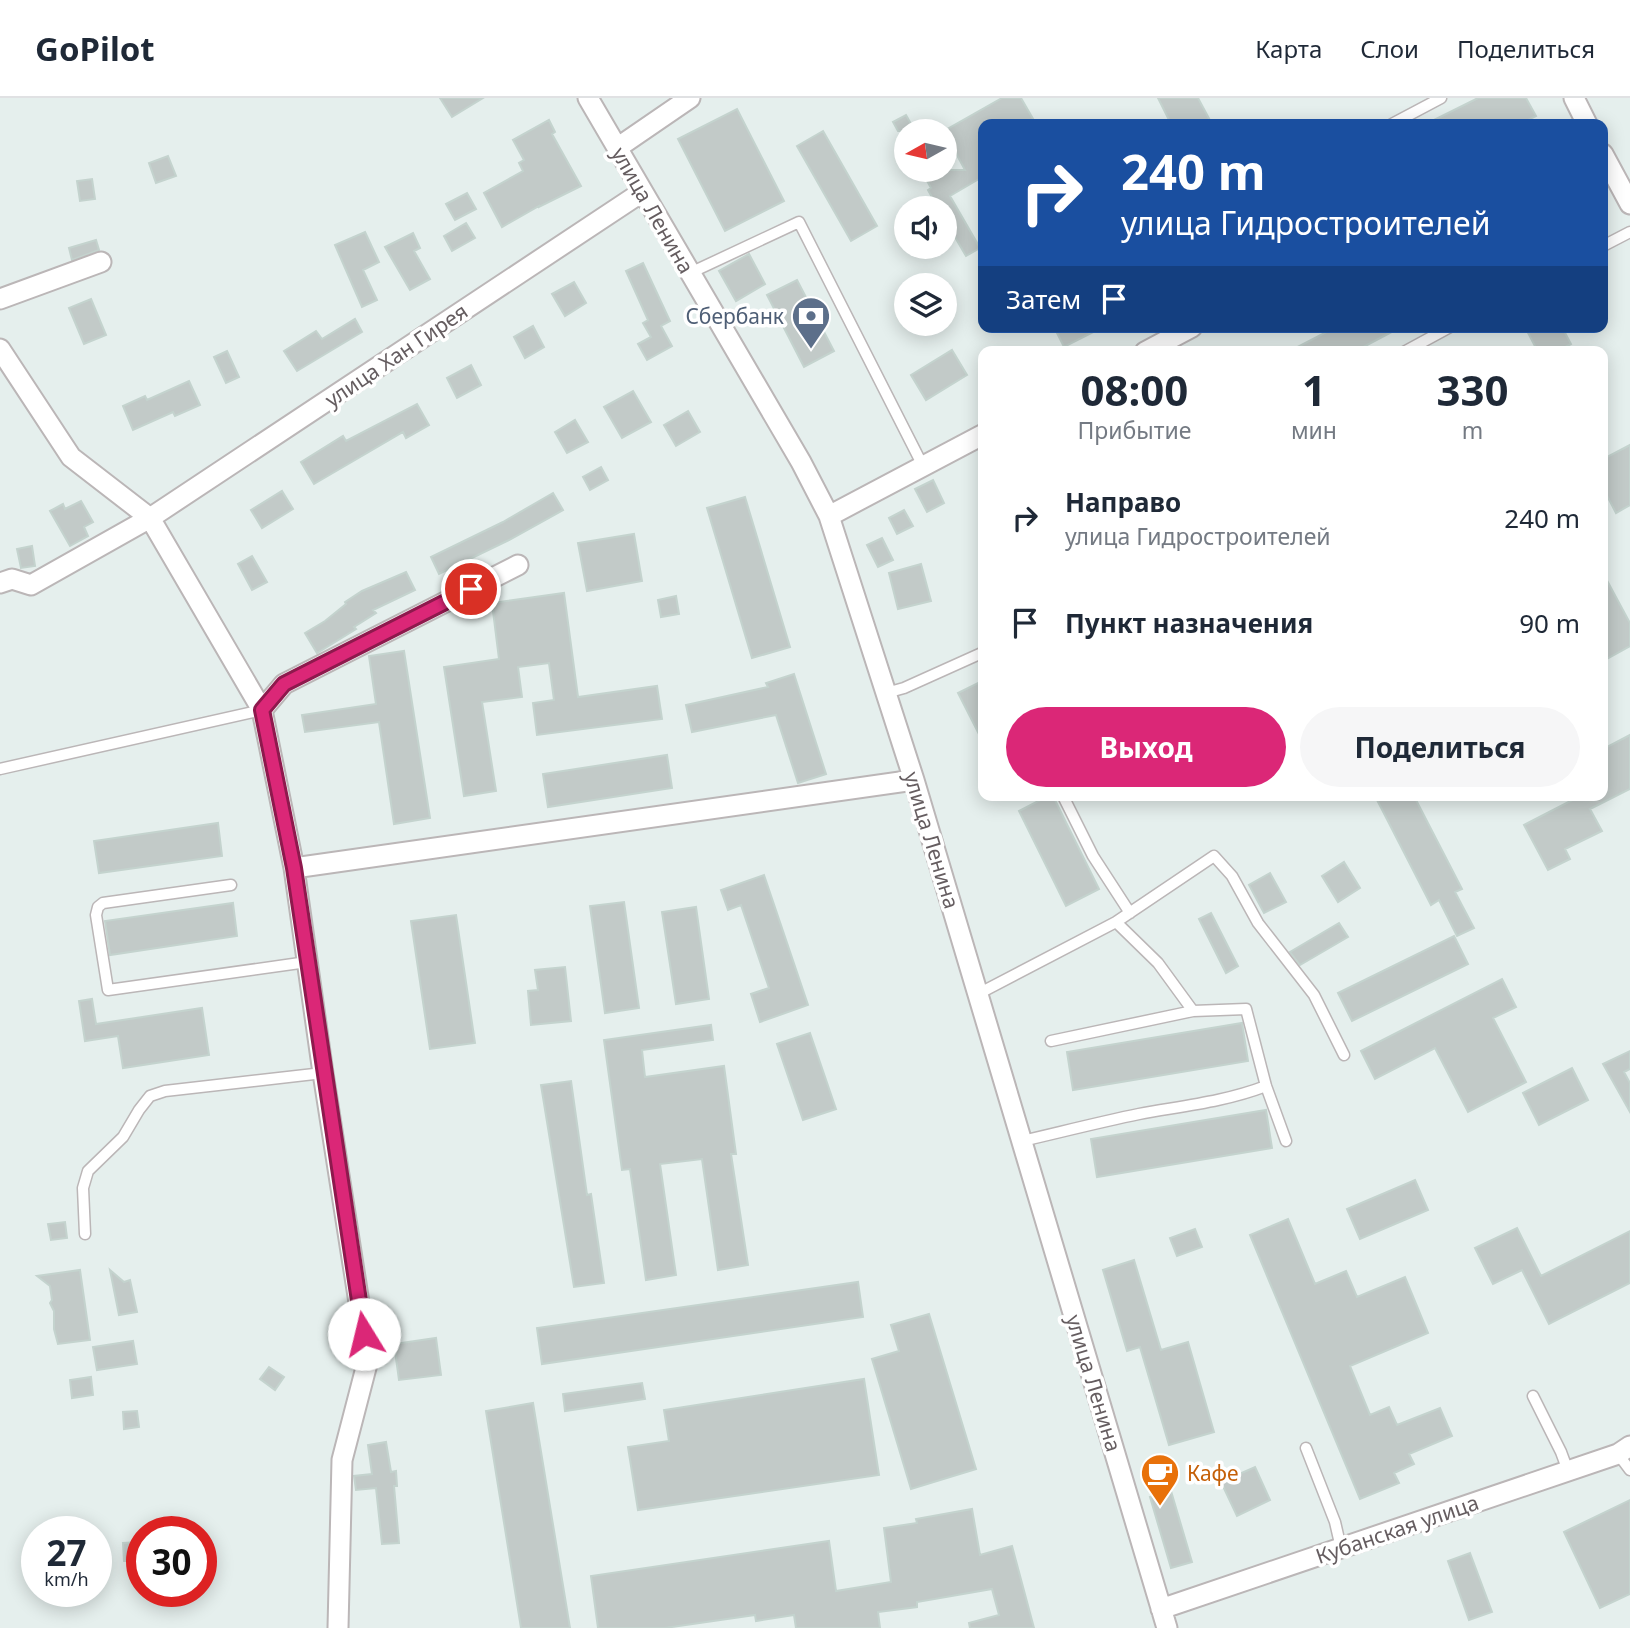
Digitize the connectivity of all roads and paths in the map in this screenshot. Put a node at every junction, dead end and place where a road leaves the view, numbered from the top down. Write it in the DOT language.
graph roads {
  1 [pos="588,98"];
  2 [pos="690,98"];
  3 [pos="1441,98"];
  4 [pos="1574,98"];
  5 [pos="1401,119"];
  6 [pos="1580,119"];
  7 [pos="617,148"];
  8 [pos="1608,162"];
  9 [pos="642,192"];
  10 [pos="1630,204"];
  11 [pos="1630,232"];
  12 [pos="1608,243"];
  13 [pos="102,262"];
  14 [pos="690,273"];
  15 [pos="0,299"];
  16 [pos="1186,333"];
  17 [pos="1439,333"];
  18 [pos="1173,346"];
  19 [pos="1415,346"];
  20 [pos="0,349"];
  21 [pos="978,437"];
  22 [pos="923,466"];
  23 [pos="829,516"];
  24 [pos="150,518"];
  25 [pos="518,565"];
  26 [pos="0,583"];
  27 [pos="978,655"];
  28 [pos="886,693"];
  29 [pos="262,710"];
  30 [pos="0,769"];
  31 [pos="914,780"];
  32 [pos="1066,801"];
  33 [pos="294,868"];
  34 [pos="231,885"];
  35 [pos="1130,914"];
  36 [pos="1116,922"];
  37 [pos="307,962"];
  38 [pos="978,994"];
  39 [pos="1194,1011"];
  40 [pos="1051,1041"];
  41 [pos="1344,1055"];
  42 [pos="323,1073"];
  43 [pos="1266,1086"];
  44 [pos="1022,1140"];
  45 [pos="1286,1141"];
  46 [pos="85,1234"];
  47 [pos="1533,1396"];
  48 [pos="1306,1448"];
  49 [pos="1624,1450"];
  50 [pos="1630,1470"];
  51 [pos="1568,1471"];
  52 [pos="1341,1548"];
  53 [pos="1161,1609"];
  54 [pos="338,1628"];
  55 [pos="1167,1628"];
  1 -- 7 [label="street, улица Ленина"];
  2 -- 7 [label="street"];
  3 -- 5 [label="lane"];
  4 -- 6 [label="street"];
  7 -- 9 [label="street, улица Ленина"];
  8 -- 10 [label="street"];
  9 -- 14 [label="street, улица Ленина"];
  9 -- 24 [label="street, улица Хан Гирея"];
  11 -- 12 [label="lane"];
  13 -- 15 [label="street"];
  14 -- 22 [label="lane"];
  14 -- 23 [label="street, улица Ленина"];
  16 -- 18 [label="street"];
  17 -- 19 [label="lane"];
  20 -- 24 [label="street"];
  21 -- 22 [label="street"];
  22 -- 23 [label="street"];
  23 -- 28 [label="street, улица Ленина"];
  24 -- 26 [label="street, улица Хан Гирея"];
  24 -- 29 [label="street"];
  25 -- 29 [label="street"];
  27 -- 28 [label="lane"];
  28 -- 31 [label="street, улица Ленина"];
  29 -- 30 [label="lane"];
  29 -- 33 [label="street"];
  31 -- 33 [label="street"];
  31 -- 38 [label="street, улица Ленина"];
  32 -- 35 [label="lane"];
  33 -- 37 [label="street"];
  34 -- 37 [label="lane"];
  35 -- 36 [label="lane"];
  35 -- 41 [label="lane"];
  36 -- 38 [label="lane"];
  36 -- 39 [label="lane"];
  37 -- 42 [label="street"];
  38 -- 44 [label="street, улица Ленина"];
  39 -- 40 [label="lane"];
  39 -- 43 [label="lane"];
  42 -- 46 [label="lane"];
  42 -- 54 [label="street"];
  43 -- 44 [label="lane"];
  43 -- 45 [label="lane"];
  44 -- 53 [label="street, улица Ленина"];
  47 -- 51 [label="lane"];
  48 -- 52 [label="lane"];
  49 -- 50 [label="lane"];
  49 -- 51 [label="street, Кубанская улица"];
  51 -- 52 [label="street, Кубанская улица"];
  52 -- 53 [label="street, Кубанская улица"];
  53 -- 55 [label="street, улица Ленина"];
}
